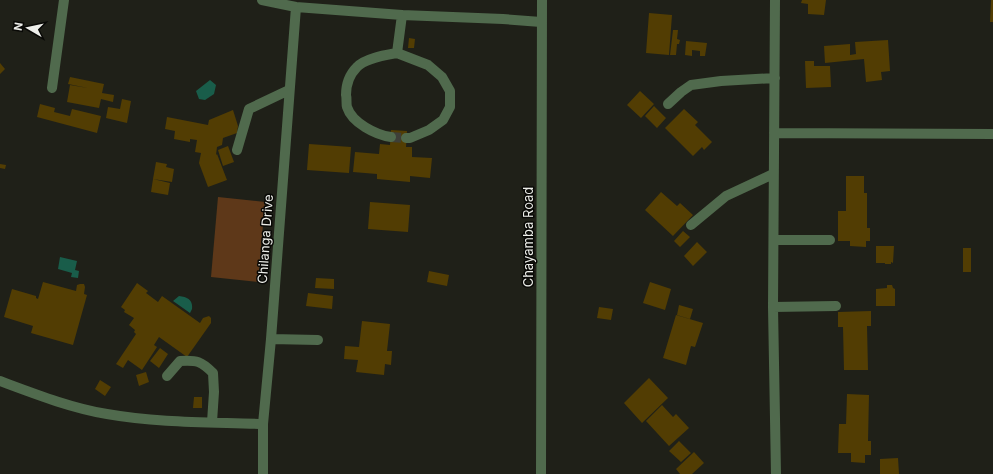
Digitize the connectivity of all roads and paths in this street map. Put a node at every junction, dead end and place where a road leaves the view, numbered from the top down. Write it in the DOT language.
graph roads {
  1 [pos="64,0"];
  2 [pos="262,0"];
  3 [pos="542,0"];
  4 [pos="775,0"];
  5 [pos="296,7"];
  6 [pos="402,15"];
  7 [pos="541,22"];
  8 [pos="397,53"];
  9 [pos="775,78"];
  10 [pos="52,88"];
  11 [pos="289,90"];
  12 [pos="668,104"];
  13 [pos="774,133"];
  14 [pos="993,134"];
  15 [pos="391,137"];
  16 [pos="406,138"];
  17 [pos="237,150"];
  18 [pos="773,174"];
  19 [pos="691,225"];
  20 [pos="774,240"];
  21 [pos="830,240"];
  22 [pos="836,306"];
  23 [pos="773,307"];
  24 [pos="271,339"];
  25 [pos="318,340"];
  26 [pos="167,376"];
  27 [pos="0,381"];
  28 [pos="212,422"];
  29 [pos="262,424"];
  30 [pos="774,472"];
  31 [pos="263,474"];
  32 [pos="541,474"];
  1 -- 10 [label="street"];
  2 -- 5 [label="street"];
  3 -- 7 [label="street, Chayamba Road"];
  4 -- 9 [label="street"];
  5 -- 6 [label="street"];
  5 -- 11 [label="street, Chilanga Drive"];
  6 -- 7 [label="street"];
  6 -- 8 [label="street"];
  7 -- 32 [label="street, Chayamba Road"];
  8 -- 15 [label="street"];
  8 -- 16 [label="street"];
  9 -- 12 [label="street"];
  9 -- 13 [label="street"];
  11 -- 17 [label="street"];
  11 -- 24 [label="street, Chilanga Drive"];
  13 -- 14 [label="street"];
  13 -- 18 [label="street"];
  18 -- 19 [label="street"];
  18 -- 20 [label="street"];
  20 -- 21 [label="street"];
  20 -- 23 [label="street"];
  22 -- 23 [label="street"];
  23 -- 30 [label="street"];
  24 -- 25 [label="street"];
  24 -- 29 [label="street, Chilanga Drive"];
  26 -- 28 [label="street"];
  27 -- 28 [label="street"];
  28 -- 29 [label="street"];
  29 -- 31 [label="street, Chilanga Drive"];
}
